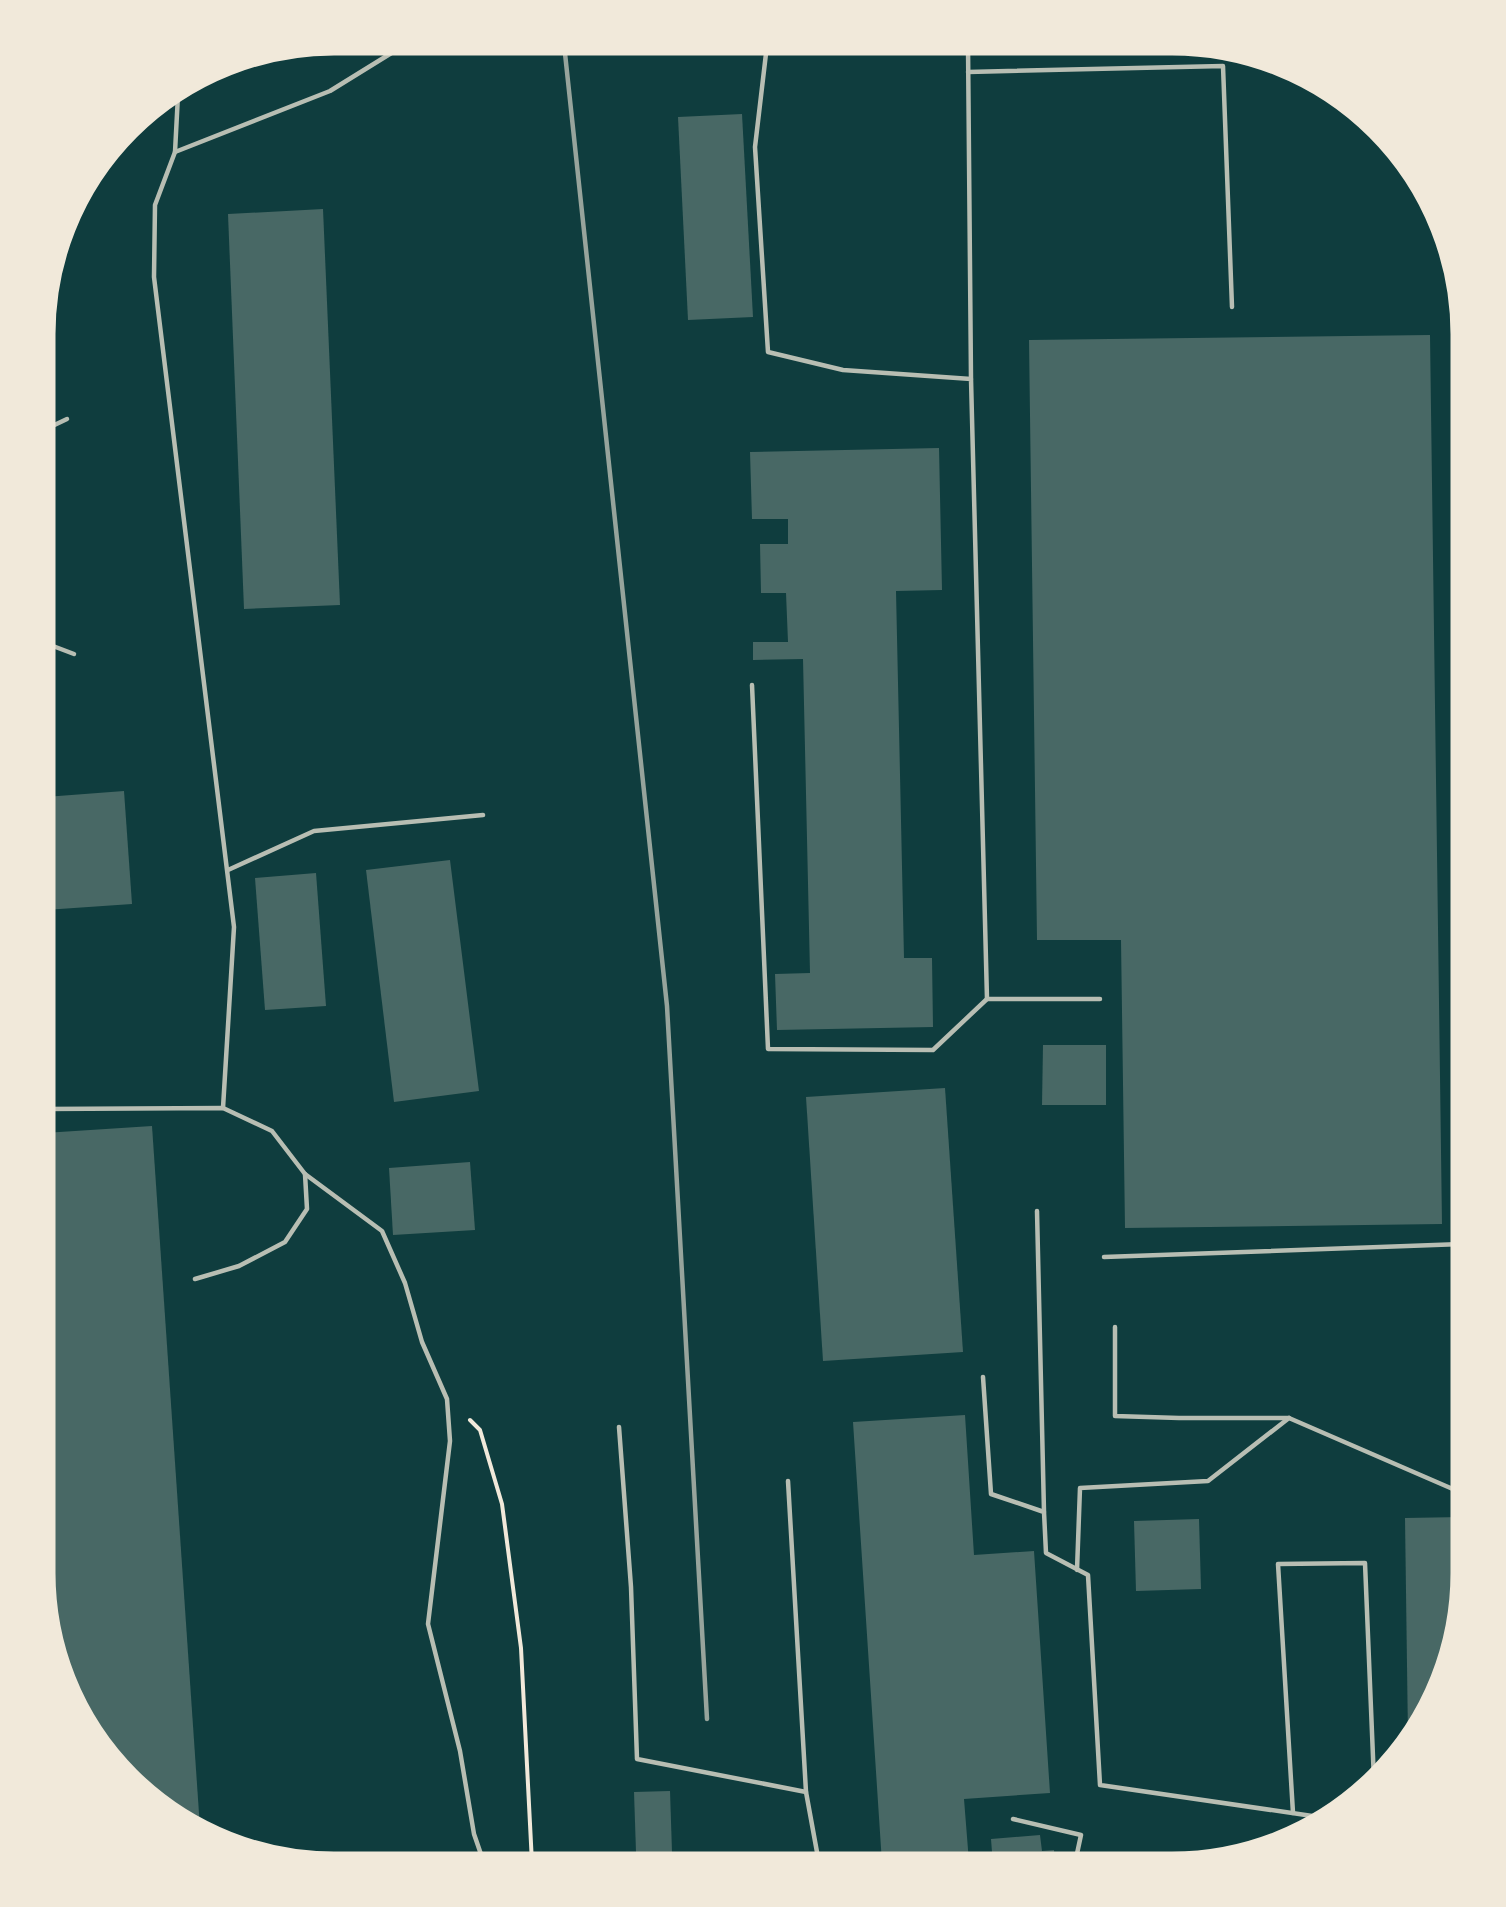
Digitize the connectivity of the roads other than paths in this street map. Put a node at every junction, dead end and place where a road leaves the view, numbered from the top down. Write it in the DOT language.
graph roads {
  1 [pos="390,54"];
  2 [pos="766,54"];
  3 [pos="968,54"];
  4 [pos="968,72"];
  5 [pos="178,101"];
  6 [pos="175,152"];
  7 [pos="1232,307"];
  8 [pos="971,379"];
  9 [pos="67,419"];
  10 [pos="54,425"];
  11 [pos="54,646"];
  12 [pos="74,654"];
  13 [pos="752,685"];
  14 [pos="483,815"];
  15 [pos="228,870"];
  16 [pos="987,999"];
  17 [pos="1100,999"];
  18 [pos="223,1108"];
  19 [pos="54,1109"];
  20 [pos="305,1174"];
  21 [pos="1037,1211"];
  22 [pos="1452,1244"];
  23 [pos="1104,1257"];
  24 [pos="195,1279"];
  25 [pos="1115,1327"];
  26 [pos="983,1377"];
  27 [pos="1289,1418"];
  28 [pos="619,1427"];
  29 [pos="788,1481"];
  30 [pos="1452,1489"];
  31 [pos="1044,1512"];
  32 [pos="1077,1570"];
  33 [pos="1373,1768"];
  34 [pos="806,1792"];
  35 [pos="1293,1813"];
  36 [pos="1312,1816"];
  37 [pos="1013,1819"];
  38 [pos="481,1853"];
  39 [pos="817,1853"];
  40 [pos="1077,1853"];
  1 -- 6 [label="lane"];
  2 -- 8 [label="lane"];
  3 -- 4 [label="lane"];
  4 -- 7 [label="lane"];
  4 -- 8 [label="lane"];
  5 -- 6 [label="lane"];
  6 -- 15 [label="lane"];
  8 -- 16 [label="lane"];
  9 -- 10 [label="lane"];
  11 -- 12 [label="lane"];
  13 -- 16 [label="lane"];
  14 -- 15 [label="lane"];
  15 -- 18 [label="lane"];
  16 -- 17 [label="lane"];
  18 -- 19 [label="lane"];
  18 -- 20 [label="lane"];
  20 -- 24 [label="lane"];
  20 -- 38 [label="lane"];
  21 -- 31 [label="lane"];
  22 -- 23 [label="lane"];
  25 -- 27 [label="lane"];
  26 -- 31 [label="lane"];
  27 -- 30 [label="lane"];
  27 -- 32 [label="lane"];
  28 -- 34 [label="lane"];
  29 -- 34 [label="lane"];
  31 -- 32 [label="lane"];
  32 -- 35 [label="lane"];
  33 -- 35 [label="lane"];
  34 -- 39 [label="lane"];
  35 -- 36 [label="lane"];
  37 -- 40 [label="lane"];
}
